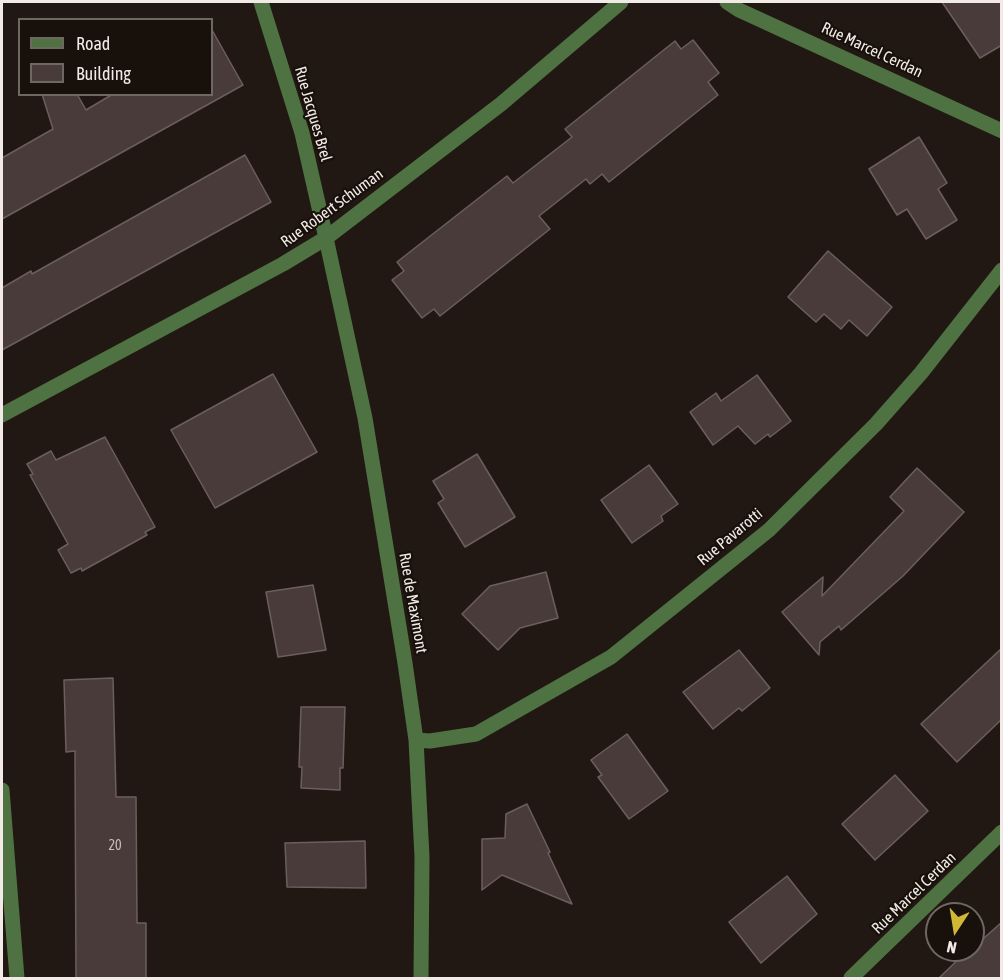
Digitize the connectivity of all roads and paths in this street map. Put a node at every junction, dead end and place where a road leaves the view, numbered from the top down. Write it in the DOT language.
graph roads {
  1 [pos="261,2"];
  2 [pos="621,2"];
  3 [pos="727,2"];
  4 [pos="1002,131"];
  5 [pos="326,238"];
  6 [pos="1002,270"];
  7 [pos="2,415"];
  8 [pos="416,740"];
  9 [pos="2,790"];
  10 [pos="1002,832"];
  11 [pos="17,978"];
  12 [pos="421,978"];
  13 [pos="851,978"];
  1 -- 5 [label="street, Rue Jacques Brel"];
  2 -- 5 [label="street, Rue Robert Schuman"];
  3 -- 4 [label="street, Rue Marcel Cerdan"];
  5 -- 7 [label="street, Rue Robert Schuman"];
  5 -- 8 [label="street, Rue de Maximont"];
  6 -- 8 [label="street, Rue Pavarotti"];
  8 -- 12 [label="street, Rue de Maximont"];
  9 -- 11 [label="street"];
  10 -- 13 [label="street, Rue Marcel Cerdan"];
}
